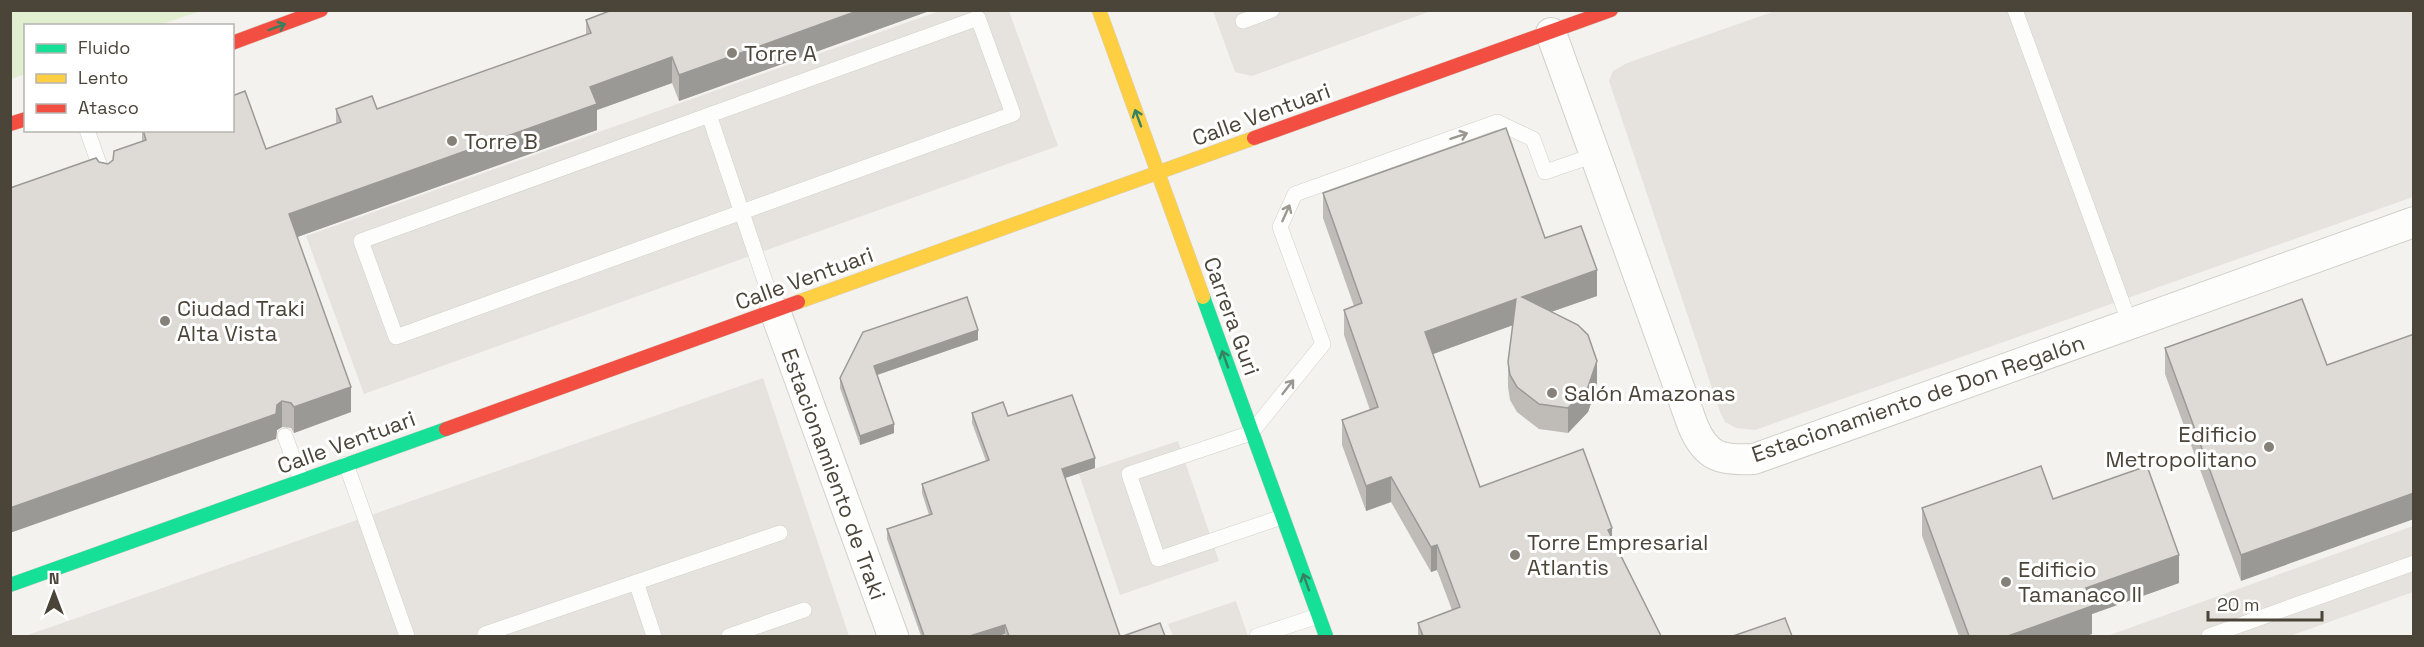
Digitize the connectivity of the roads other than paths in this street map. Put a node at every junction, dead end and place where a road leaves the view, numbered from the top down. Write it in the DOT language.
graph roads {
  1 [pos="321,10"];
  2 [pos="1099,10"];
  3 [pos="1272,10"];
  4 [pos="1611,10"];
  5 [pos="2015,10"];
  6 [pos="1243,21"];
  7 [pos="1551,33"];
  8 [pos="234,42"];
  9 [pos="709,115"];
  10 [pos="88,132"];
  11 [pos="1595,154"];
  12 [pos="1158,173"];
  13 [pos="105,180"];
  14 [pos="741,212"];
  15 [pos="2414,222"];
  16 [pos="775,311"];
  17 [pos="2130,324"];
  18 [pos="1251,433"];
  19 [pos="285,436"];
  20 [pos="346,464"];
  21 [pos="301,480"];
  22 [pos="1282,517"];
  23 [pos="780,533"];
  24 [pos="2414,563"];
  25 [pos="636,582"];
  26 [pos="10,585"];
  27 [pos="804,610"];
  28 [pos="1318,616"];
  29 [pos="485,634"];
  30 [pos="407,636"];
  31 [pos="654,636"];
  32 [pos="729,636"];
  33 [pos="893,636"];
  34 [pos="1257,636"];
  35 [pos="1326,636"];
  36 [pos="2210,636"];
  8 -- 1 [label="street, one-way"];
  12 -- 2 [label="street, Carrera Guri, one-way"];
  3 -- 6 [label="lane"];
  4 -- 7 [label="street, Calle Ventuari"];
  5 -- 17 [label="lane"];
  7 -- 11 [label="street, Estacionamiento de Don Regalón"];
  7 -- 12 [label="street, Calle Ventuari"];
  9 -- 14 [label="lane"];
  9 -- 14 [label="lane"];
  9 -- 14 [label="lane"];
  10 -- 13 [label="lane"];
  11 -- 17 [label="street, Estacionamiento de Don Regalón"];
  18 -- 11 [label="lane, one-way"];
  12 -- 16 [label="street, Calle Ventuari"];
  18 -- 12 [label="street, Carrera Guri, one-way"];
  14 -- 16 [label="lane"];
  15 -- 17 [label="street, Estacionamiento de Don Regalón"];
  16 -- 20 [label="street, Calle Ventuari"];
  16 -- 33 [label="street, Estacionamiento de Traki"];
  18 -- 22 [label="street, Carrera Guri"];
  18 -- 22 [label="lane"];
  19 -- 21 [label="lane"];
  20 -- 21 [label="street, Calle Ventuari"];
  20 -- 30 [label="lane"];
  21 -- 26 [label="street, Calle Ventuari"];
  28 -- 22 [label="street, Carrera Guri, one-way"];
  23 -- 25 [label="lane"];
  24 -- 36 [label="lane"];
  25 -- 29 [label="lane"];
  25 -- 31 [label="lane"];
  27 -- 32 [label="lane"];
  28 -- 34 [label="lane"];
  28 -- 35 [label="street, Carrera Guri"];
}
